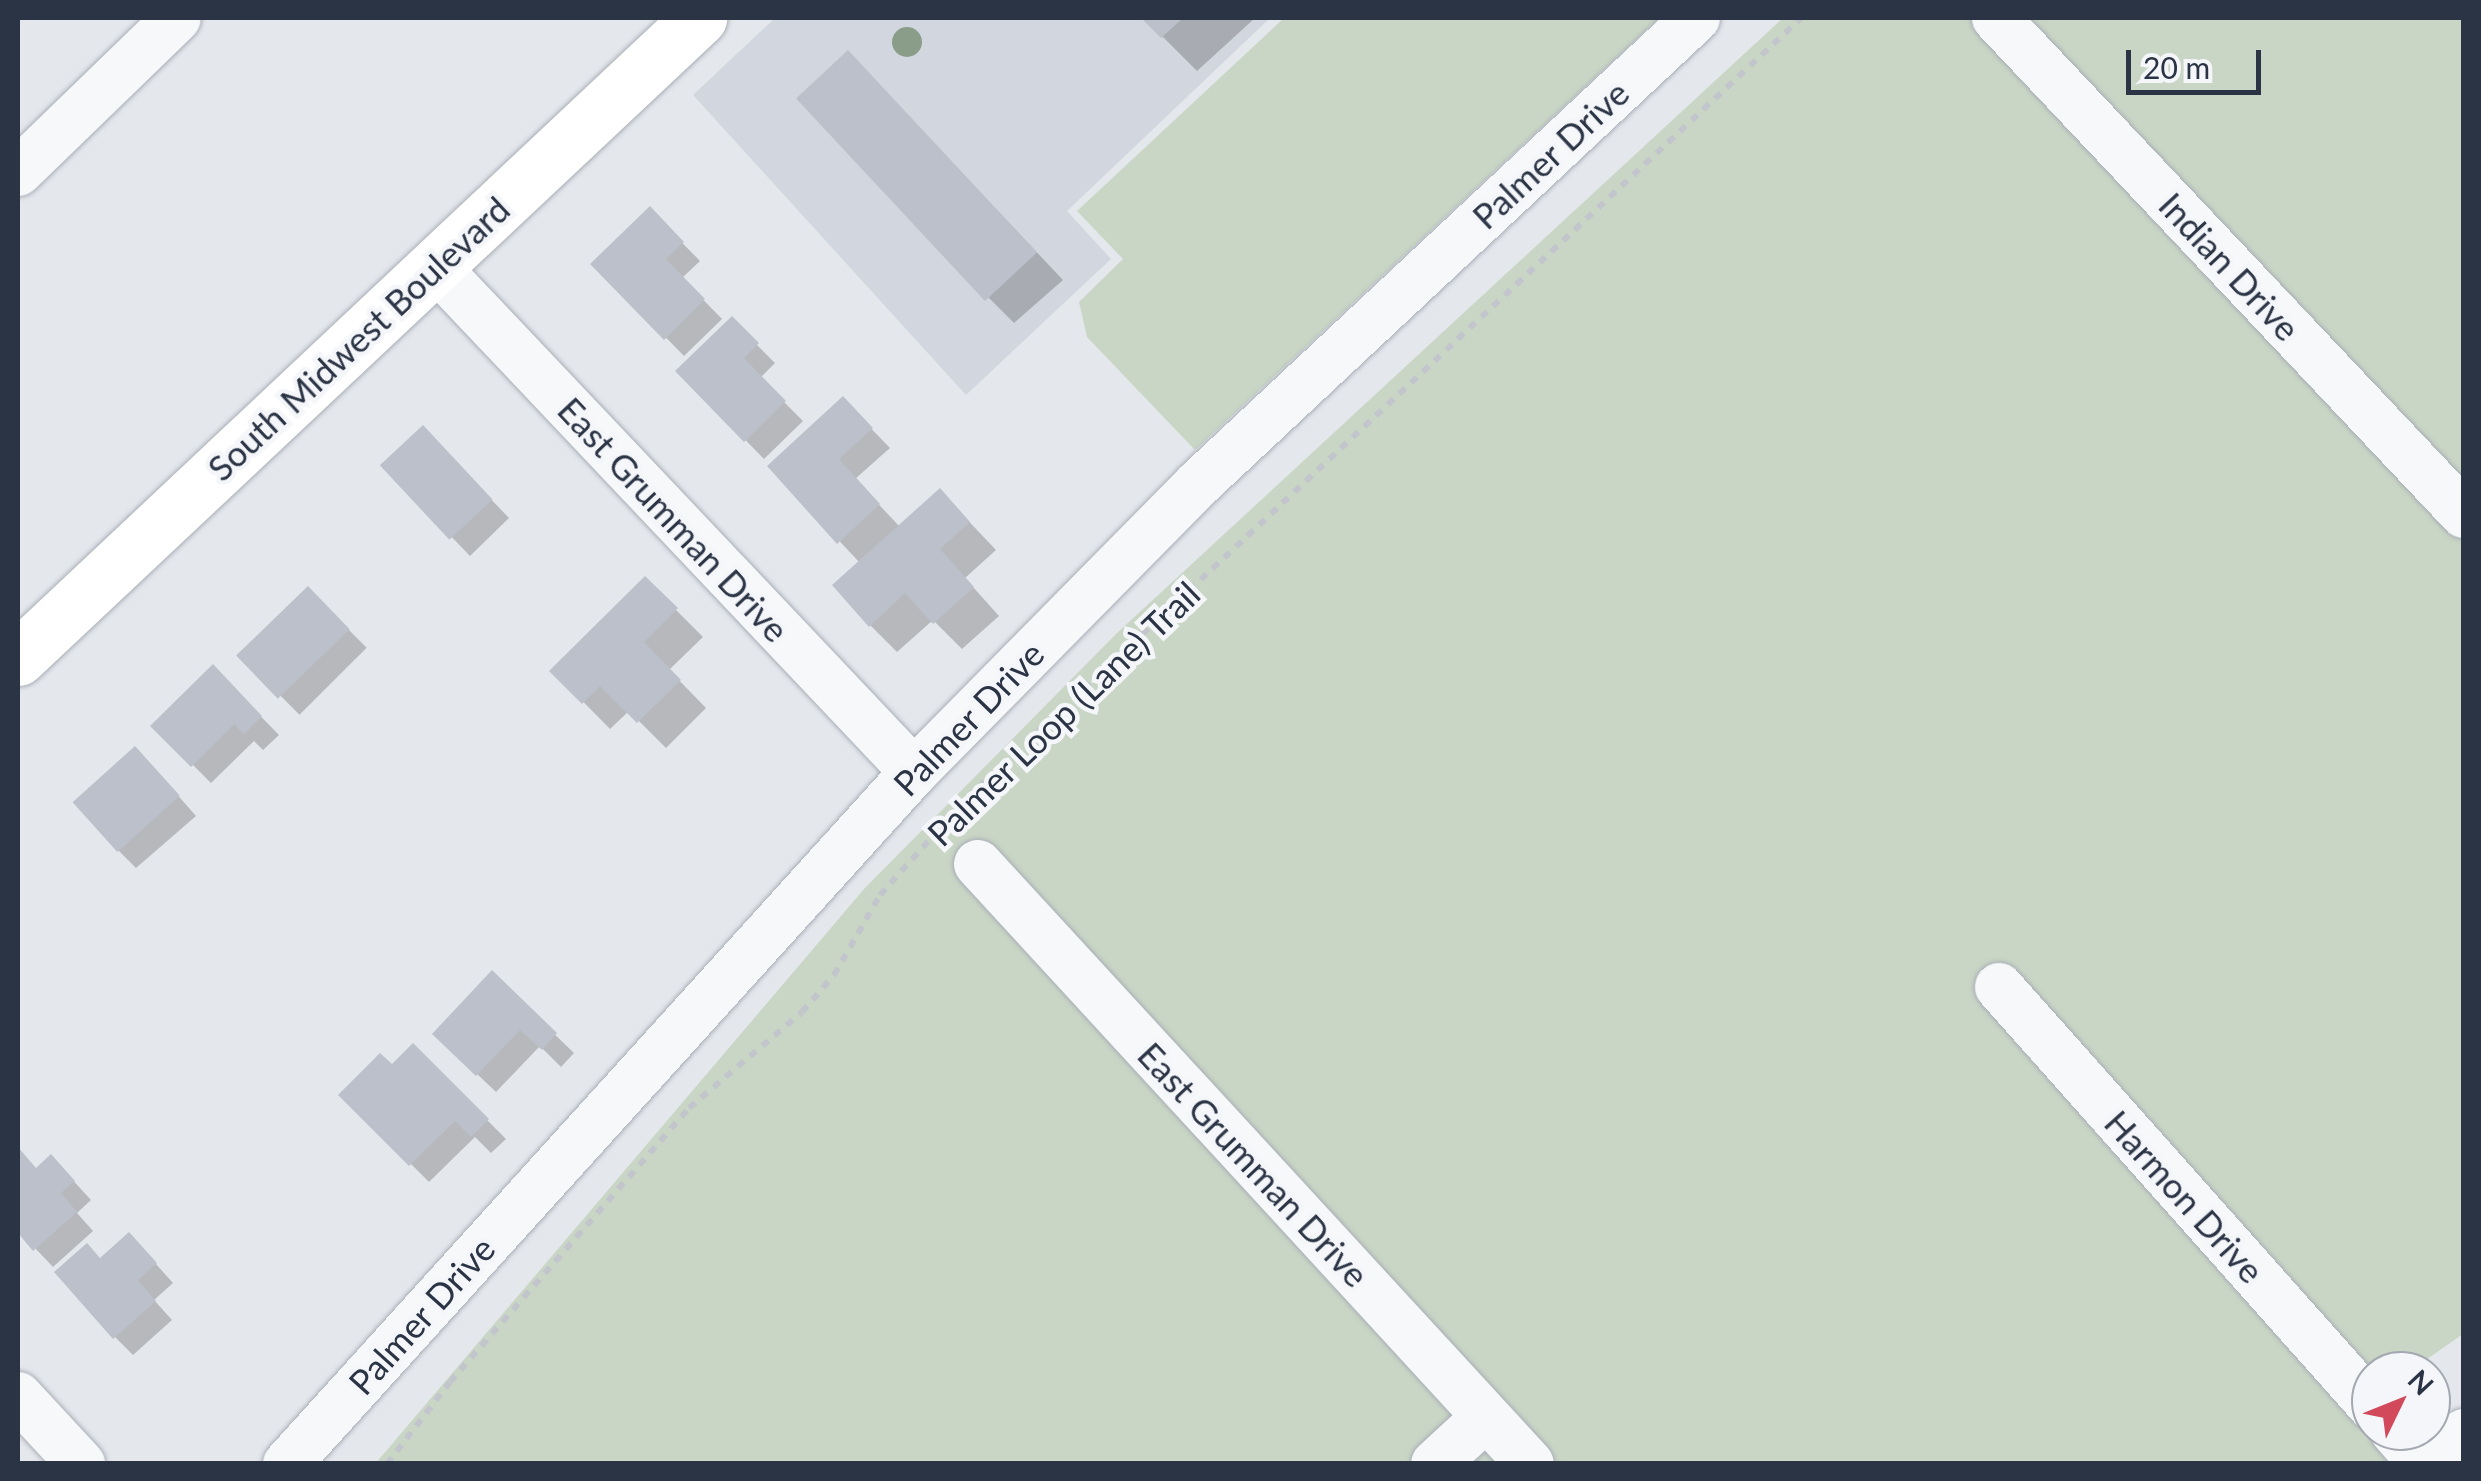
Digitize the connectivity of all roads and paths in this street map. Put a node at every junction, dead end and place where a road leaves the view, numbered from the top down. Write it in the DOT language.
graph roads {
  1 [pos="177,18"];
  2 [pos="699,18"];
  3 [pos="1696,18"];
  4 [pos="1801,18"];
  5 [pos="1996,18"];
  6 [pos="18,172"];
  7 [pos="435,266"];
  8 [pos="2464,514"];
  9 [pos="18,658"];
  10 [pos="914,772"];
  11 [pos="978,864"];
  12 [pos="1999,987"];
  13 [pos="2351,1383"];
  14 [pos="18,1396"];
  15 [pos="1486,1417"];
  16 [pos="2464,1433"];
  17 [pos="81,1464"];
  18 [pos="287,1464"];
  19 [pos="387,1464"];
  20 [pos="1435,1464"];
  21 [pos="1530,1464"];
  22 [pos="2427,1464"];
  1 -- 6 [label="street"];
  2 -- 7 [label="main road, South Midwest Boulevard"];
  3 -- 10 [label="street, Palmer Drive"];
  4 -- 19 [label="path, Palmer Loop (Lane) Trail"];
  5 -- 8 [label="street, Indian Drive"];
  7 -- 9 [label="main road, South Midwest Boulevard"];
  7 -- 10 [label="street, East Grumman Drive"];
  10 -- 18 [label="street, Palmer Drive"];
  11 -- 15 [label="street, East Grumman Drive"];
  12 -- 13 [label="street, Harmon Drive"];
  14 -- 17 [label="street"];
  15 -- 20 [label="street"];
  15 -- 21 [label="street, East Grumman Drive"];
  16 -- 22 [label="street"];
}
